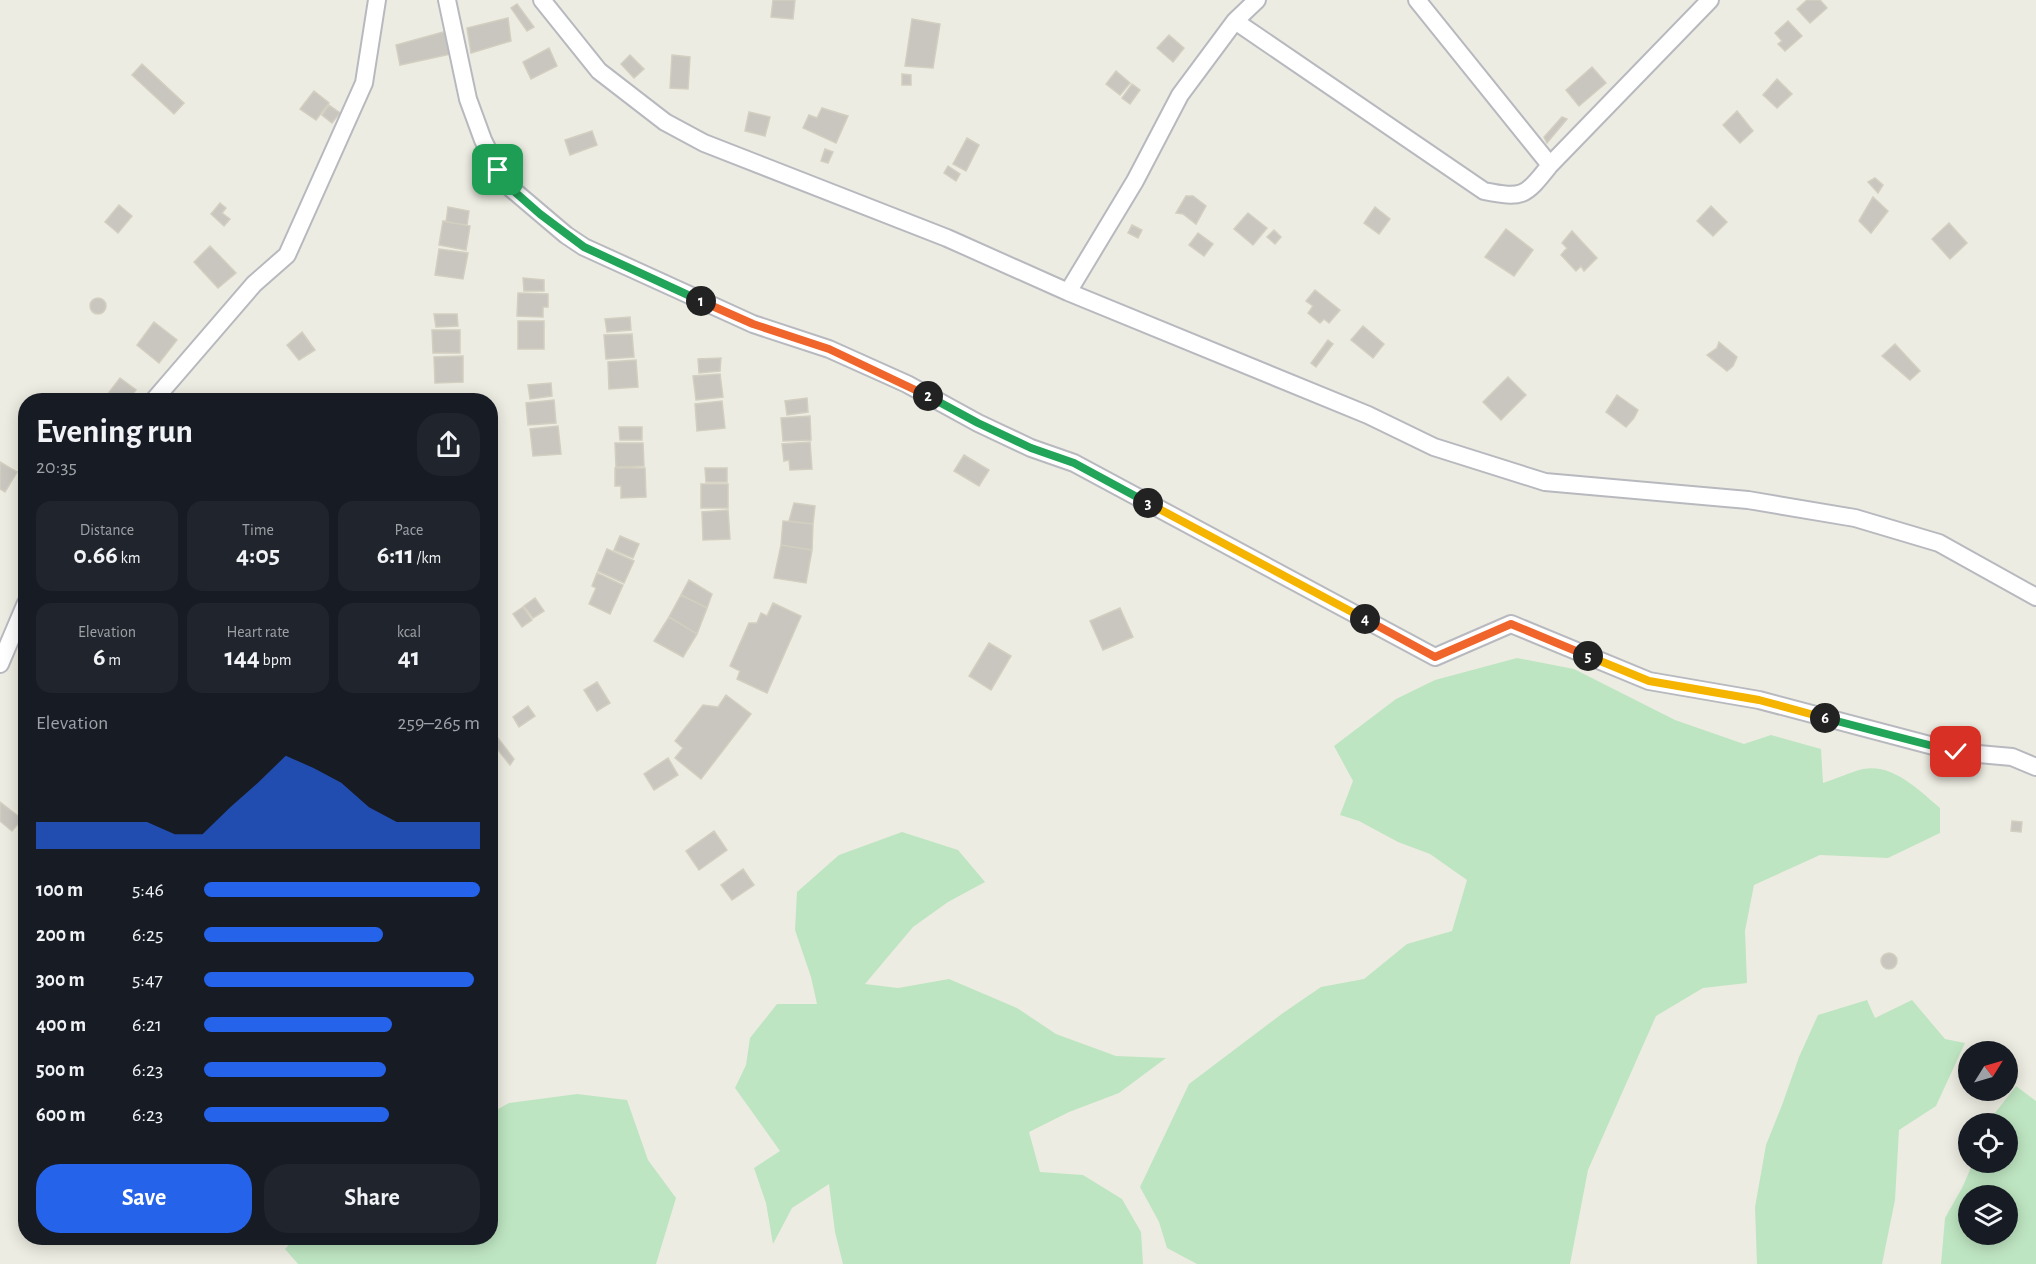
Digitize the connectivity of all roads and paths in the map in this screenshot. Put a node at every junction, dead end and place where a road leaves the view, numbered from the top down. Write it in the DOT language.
graph roads {
  1 [pos="377,0"];
  2 [pos="447,0"];
  3 [pos="542,0"];
  4 [pos="1257,0"];
  5 [pos="1417,0"];
  6 [pos="1710,0"];
  7 [pos="1235,21"];
  8 [pos="1550,165"];
  9 [pos="1068,292"];
  10 [pos="160,393"];
  11 [pos="2036,597"];
  12 [pos="18,622"];
  13 [pos="0,664"];
  14 [pos="2036,767"];
  1 -- 10 [label="street"];
  2 -- 14 [label="street"];
  3 -- 9 [label="street"];
  4 -- 7 [label="street"];
  5 -- 8 [label="street"];
  6 -- 8 [label="street"];
  7 -- 8 [label="street"];
  7 -- 9 [label="street"];
  9 -- 11 [label="street"];
  12 -- 13 [label="street"];
}
